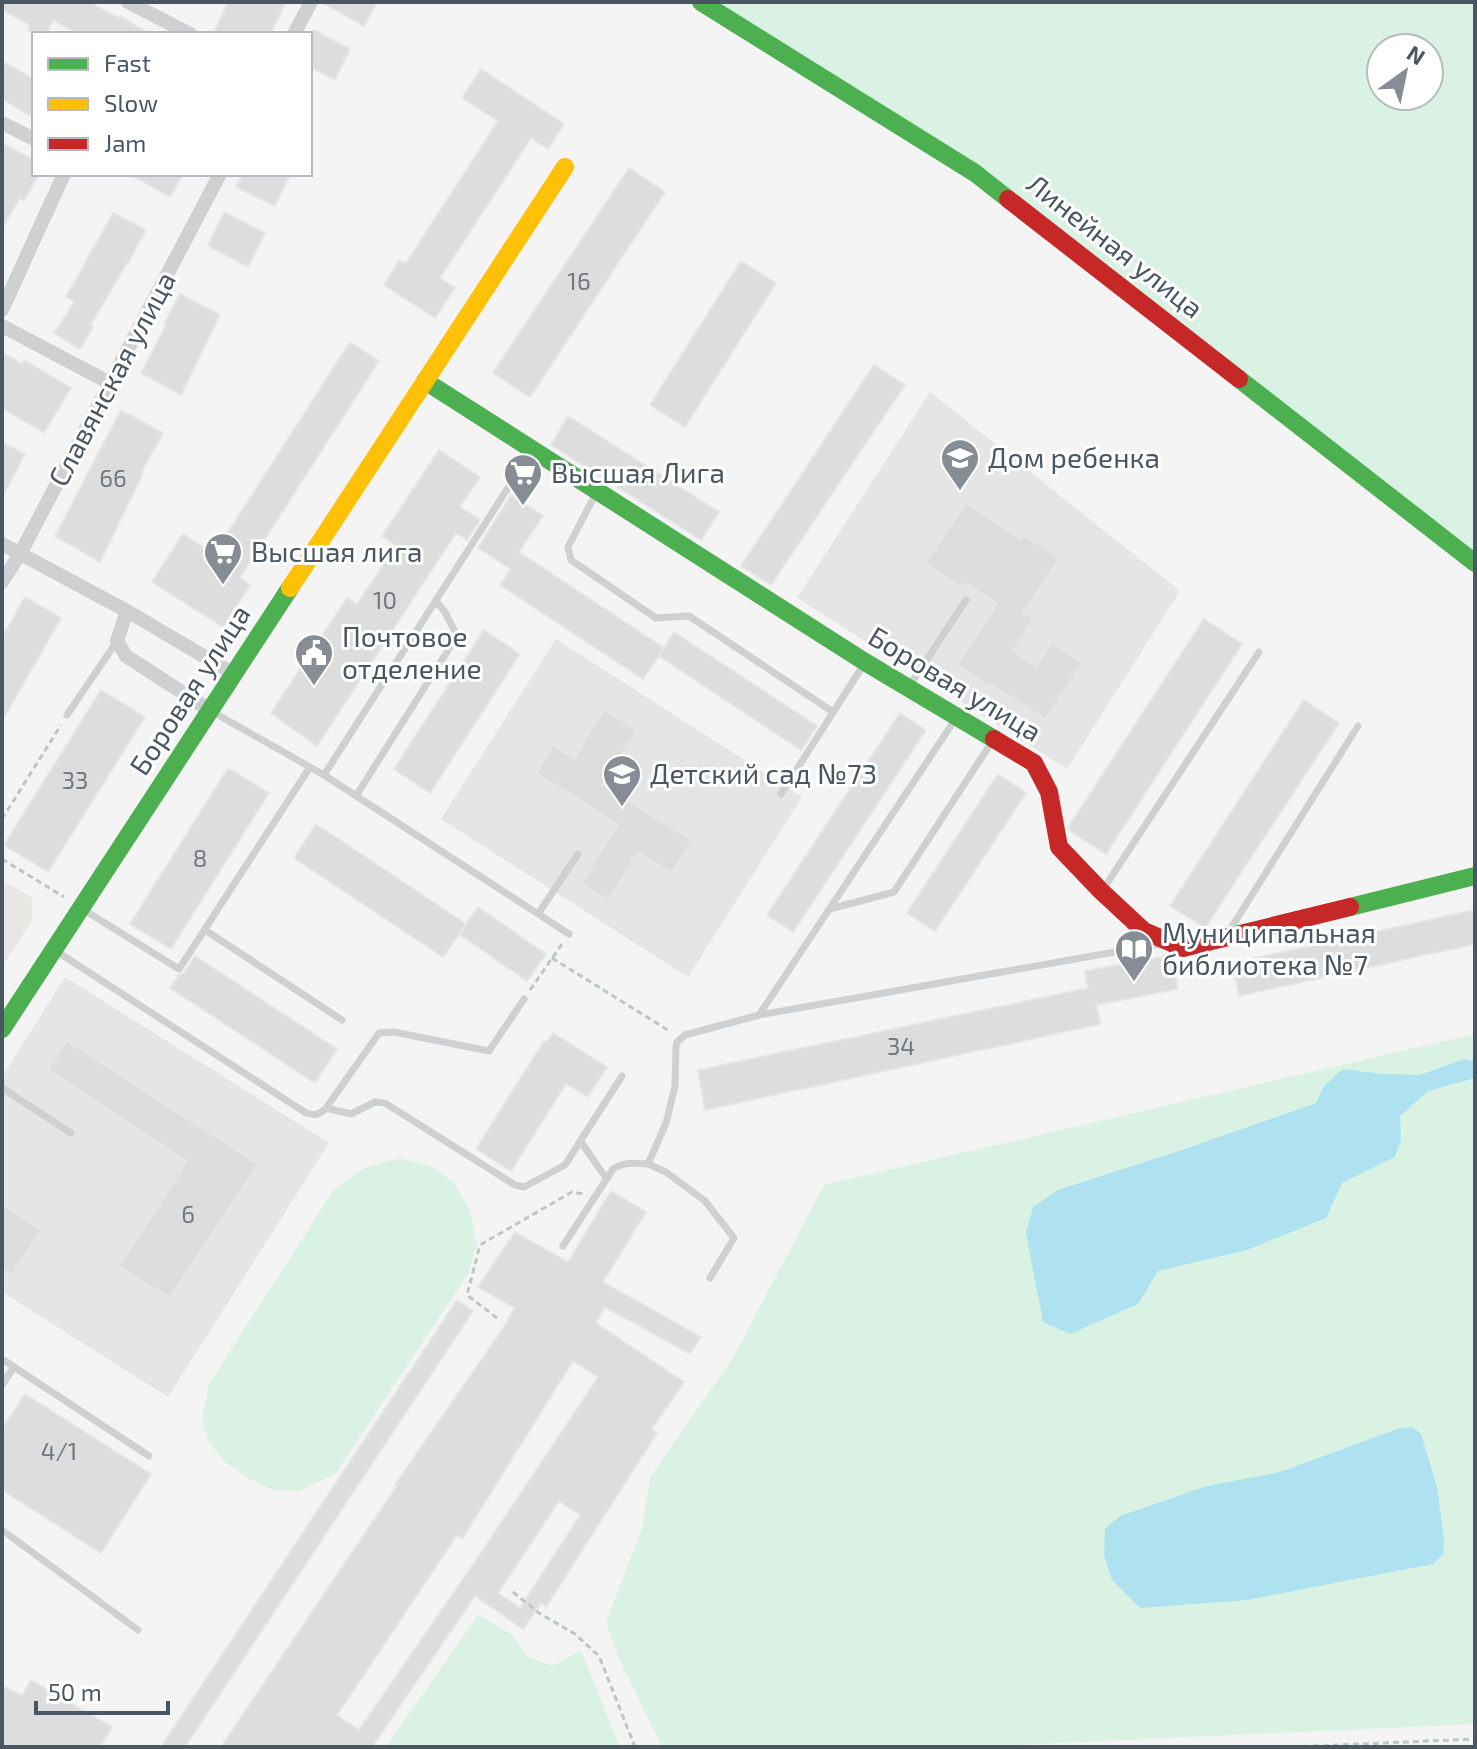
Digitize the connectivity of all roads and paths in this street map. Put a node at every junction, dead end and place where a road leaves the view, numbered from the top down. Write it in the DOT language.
graph roads {
  1 [pos="128,2"];
  2 [pos="311,2"];
  3 [pos="701,2"];
  4 [pos="186,32"];
  5 [pos="295,32"];
  6 [pos="2,123"];
  7 [pos="32,138"];
  8 [pos="565,167"];
  9 [pos="63,176"];
  10 [pos="219,176"];
  11 [pos="2,310"];
  12 [pos="2,326"];
  13 [pos="425,381"];
  14 [pos="110,383"];
  15 [pos="532,450"];
  16 [pos="597,491"];
  17 [pos="2,544"];
  18 [pos="20,554"];
  19 [pos="1475,563"];
  20 [pos="2,582"];
  21 [pos="966,600"];
  22 [pos="436,601"];
  23 [pos="127,611"];
  24 [pos="117,641"];
  25 [pos="1259,652"];
  26 [pos="865,662"];
  27 [pos="234,674"];
  28 [pos="909,687"];
  29 [pos="211,711"];
  30 [pos="833,712"];
  31 [pos="67,715"];
  32 [pos="957,716"];
  33 [pos="1358,726"];
  34 [pos="994,738"];
  35 [pos="310,767"];
  36 [pos="324,775"];
  37 [pos="781,794"];
  38 [pos="356,796"];
  39 [pos="2,819"];
  40 [pos="578,854"];
  41 [pos="2,859"];
  42 [pos="1475,876"];
  43 [pos="1101,891"];
  44 [pos="81,908"];
  45 [pos="829,909"];
  46 [pos="538,914"];
  47 [pos="205,930"];
  48 [pos="569,934"];
  49 [pos="1224,938"];
  50 [pos="1170,942"];
  51 [pos="54,949"];
  52 [pos="552,958"];
  53 [pos="524,999"];
  54 [pos="759,1015"];
  55 [pos="342,1020"];
  56 [pos="2,1029"];
  57 [pos="681,1038"];
  58 [pos="622,1076"];
  59 [pos="2,1088"];
  60 [pos="326,1108"];
  61 [pos="71,1133"];
  62 [pos="581,1142"];
  63 [pos="648,1164"];
  64 [pos="606,1178"];
  65 [pos="595,1195"];
  66 [pos="563,1246"];
  67 [pos="710,1278"];
  68 [pos="497,1318"];
  69 [pos="2,1359"];
  70 [pos="14,1367"];
  71 [pos="2,1385"];
  72 [pos="149,1456"];
  73 [pos="2,1530"];
  74 [pos="513,1592"];
  75 [pos="138,1630"];
  76 [pos="1475,1739"];
  77 [pos="635,1747"];
  78 [pos="1293,1747"];
  1 -- 4 [label="street"];
  2 -- 5 [label="street"];
  3 -- 19 [label="street, Линейная улица"];
  6 -- 7 [label="street"];
  8 -- 13 [label="street, Боровая улица"];
  9 -- 11 [label="street"];
  10 -- 14 [label="street, Славянская улица"];
  12 -- 14 [label="street"];
  13 -- 15 [label="street, Боровая улица"];
  13 -- 27 [label="street, Боровая улица"];
  14 -- 18 [label="street, Славянская улица"];
  15 -- 16 [label="street, Боровая улица"];
  15 -- 22 [label="lane"];
  16 -- 26 [label="street, Боровая улица"];
  16 -- 30 [label="lane"];
  17 -- 18 [label="street"];
  18 -- 20 [label="street, Славянская улица"];
  18 -- 23 [label="street"];
  21 -- 28 [label="lane"];
  22 -- 36 [label="lane"];
  22 -- 38 [label="lane"];
  23 -- 24 [label="street"];
  23 -- 27 [label="street"];
  24 -- 29 [label="street"];
  24 -- 31 [label="lane"];
  25 -- 43 [label="lane"];
  26 -- 28 [label="street, Боровая улица"];
  26 -- 30 [label="lane"];
  27 -- 29 [label="street, Боровая улица"];
  28 -- 32 [label="street, Боровая улица"];
  29 -- 35 [label="lane"];
  29 -- 44 [label="street, Боровая улица"];
  30 -- 37 [label="lane"];
  31 -- 39 [label="path"];
  32 -- 34 [label="street, Боровая улица"];
  32 -- 45 [label="lane"];
  33 -- 49 [label="lane"];
  34 -- 43 [label="street, Боровая улица"];
  34 -- 45 [label="lane"];
  35 -- 36 [label="lane"];
  35 -- 47 [label="lane"];
  36 -- 38 [label="lane"];
  38 -- 46 [label="lane"];
  40 -- 46 [label="lane"];
  41 -- 44 [label="path"];
  42 -- 49 [label="street, Боровая улица"];
  43 -- 50 [label="street, Боровая улица"];
  44 -- 47 [label="lane"];
  44 -- 51 [label="street, Боровая улица"];
  45 -- 54 [label="lane"];
  46 -- 48 [label="lane"];
  47 -- 55 [label="lane"];
  48 -- 52 [label="path"];
  49 -- 50 [label="street, Боровая улица"];
  50 -- 54 [label="lane"];
  51 -- 56 [label="street, Боровая улица"];
  51 -- 60 [label="lane"];
  52 -- 53 [label="path"];
  52 -- 57 [label="path"];
  53 -- 60 [label="lane"];
  54 -- 57 [label="lane"];
  57 -- 63 [label="lane"];
  58 -- 62 [label="lane"];
  59 -- 61 [label="lane"];
  60 -- 62 [label="lane"];
  62 -- 64 [label="lane"];
  63 -- 64 [label="lane"];
  63 -- 67 [label="lane"];
  64 -- 65 [label="lane"];
  65 -- 66 [label="lane"];
  65 -- 68 [label="path"];
  69 -- 70 [label="lane"];
  70 -- 71 [label="lane"];
  70 -- 72 [label="lane"];
  73 -- 75 [label="lane"];
  74 -- 77 [label="path"];
  76 -- 78 [label="path"];
}
